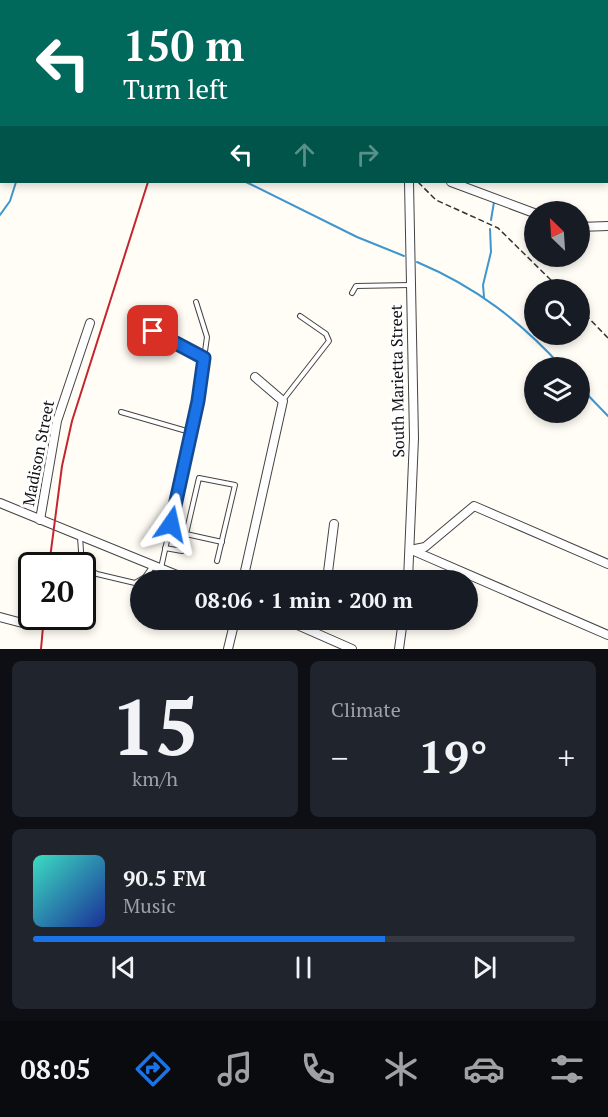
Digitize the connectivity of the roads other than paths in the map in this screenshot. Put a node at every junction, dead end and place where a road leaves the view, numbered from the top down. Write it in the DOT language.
graph roads {
  1 [pos="409,183"];
  2 [pos="454,183"];
  3 [pos="524,209"];
  4 [pos="608,226"];
  5 [pos="590,227"];
  6 [pos="411,285"];
  7 [pos="352,293"];
  8 [pos="196,302"];
  9 [pos="300,316"];
  10 [pos="90,323"];
  11 [pos="153,331"];
  12 [pos="204,358"];
  13 [pos="255,377"];
  14 [pos="283,401"];
  15 [pos="121,412"];
  16 [pos="190,432"];
  17 [pos="0,503"];
  18 [pos="40,520"];
  19 [pos="334,524"];
  20 [pos="186,534"];
  21 [pos="80,536"];
  22 [pos="222,542"];
  23 [pos="165,548"];
  24 [pos="411,550"];
  25 [pos="81,552"];
  26 [pos="217,561"];
  27 [pos="608,564"];
  28 [pos="157,567"];
  29 [pos="164,570"];
  30 [pos="245,570"];
  31 [pos="328,570"];
  32 [pos="409,570"];
  33 [pos="96,573"];
  34 [pos="0,617"];
  35 [pos="18,622"];
  36 [pos="233,630"];
  37 [pos="318,630"];
  38 [pos="402,630"];
  39 [pos="608,635"];
  40 [pos="228,649"];
  41 [pos="352,649"];
  42 [pos="399,649"];
  1 -- 6 [label="street, South Marietta Street"];
  2 -- 3 [label="street"];
  4 -- 5 [label="street"];
  6 -- 7 [label="lane"];
  6 -- 24 [label="street, South Marietta Street"];
  8 -- 12 [label="lane"];
  9 -- 14 [label="lane"];
  10 -- 18 [label="street, Madison Street"];
  11 -- 12 [label="lane"];
  12 -- 16 [label="lane"];
  13 -- 14 [label="street"];
  14 -- 30 [label="street"];
  15 -- 16 [label="lane"];
  16 -- 23 [label="lane"];
  17 -- 18 [label="street"];
  18 -- 21 [label="street"];
  19 -- 31 [label="street"];
  20 -- 22 [label="lane"];
  20 -- 22 [label="lane"];
  20 -- 23 [label="lane"];
  21 -- 25 [label="lane"];
  21 -- 28 [label="street"];
  22 -- 26 [label="lane"];
  23 -- 28 [label="lane"];
  24 -- 27 [label="street"];
  24 -- 32 [label="street, South Marietta Street"];
  24 -- 39 [label="street"];
  28 -- 29 [label="street"];
  28 -- 33 [label="lane"];
  34 -- 35 [label="street"];
  36 -- 40 [label="street"];
  37 -- 41 [label="street"];
  38 -- 42 [label="street"];
}
